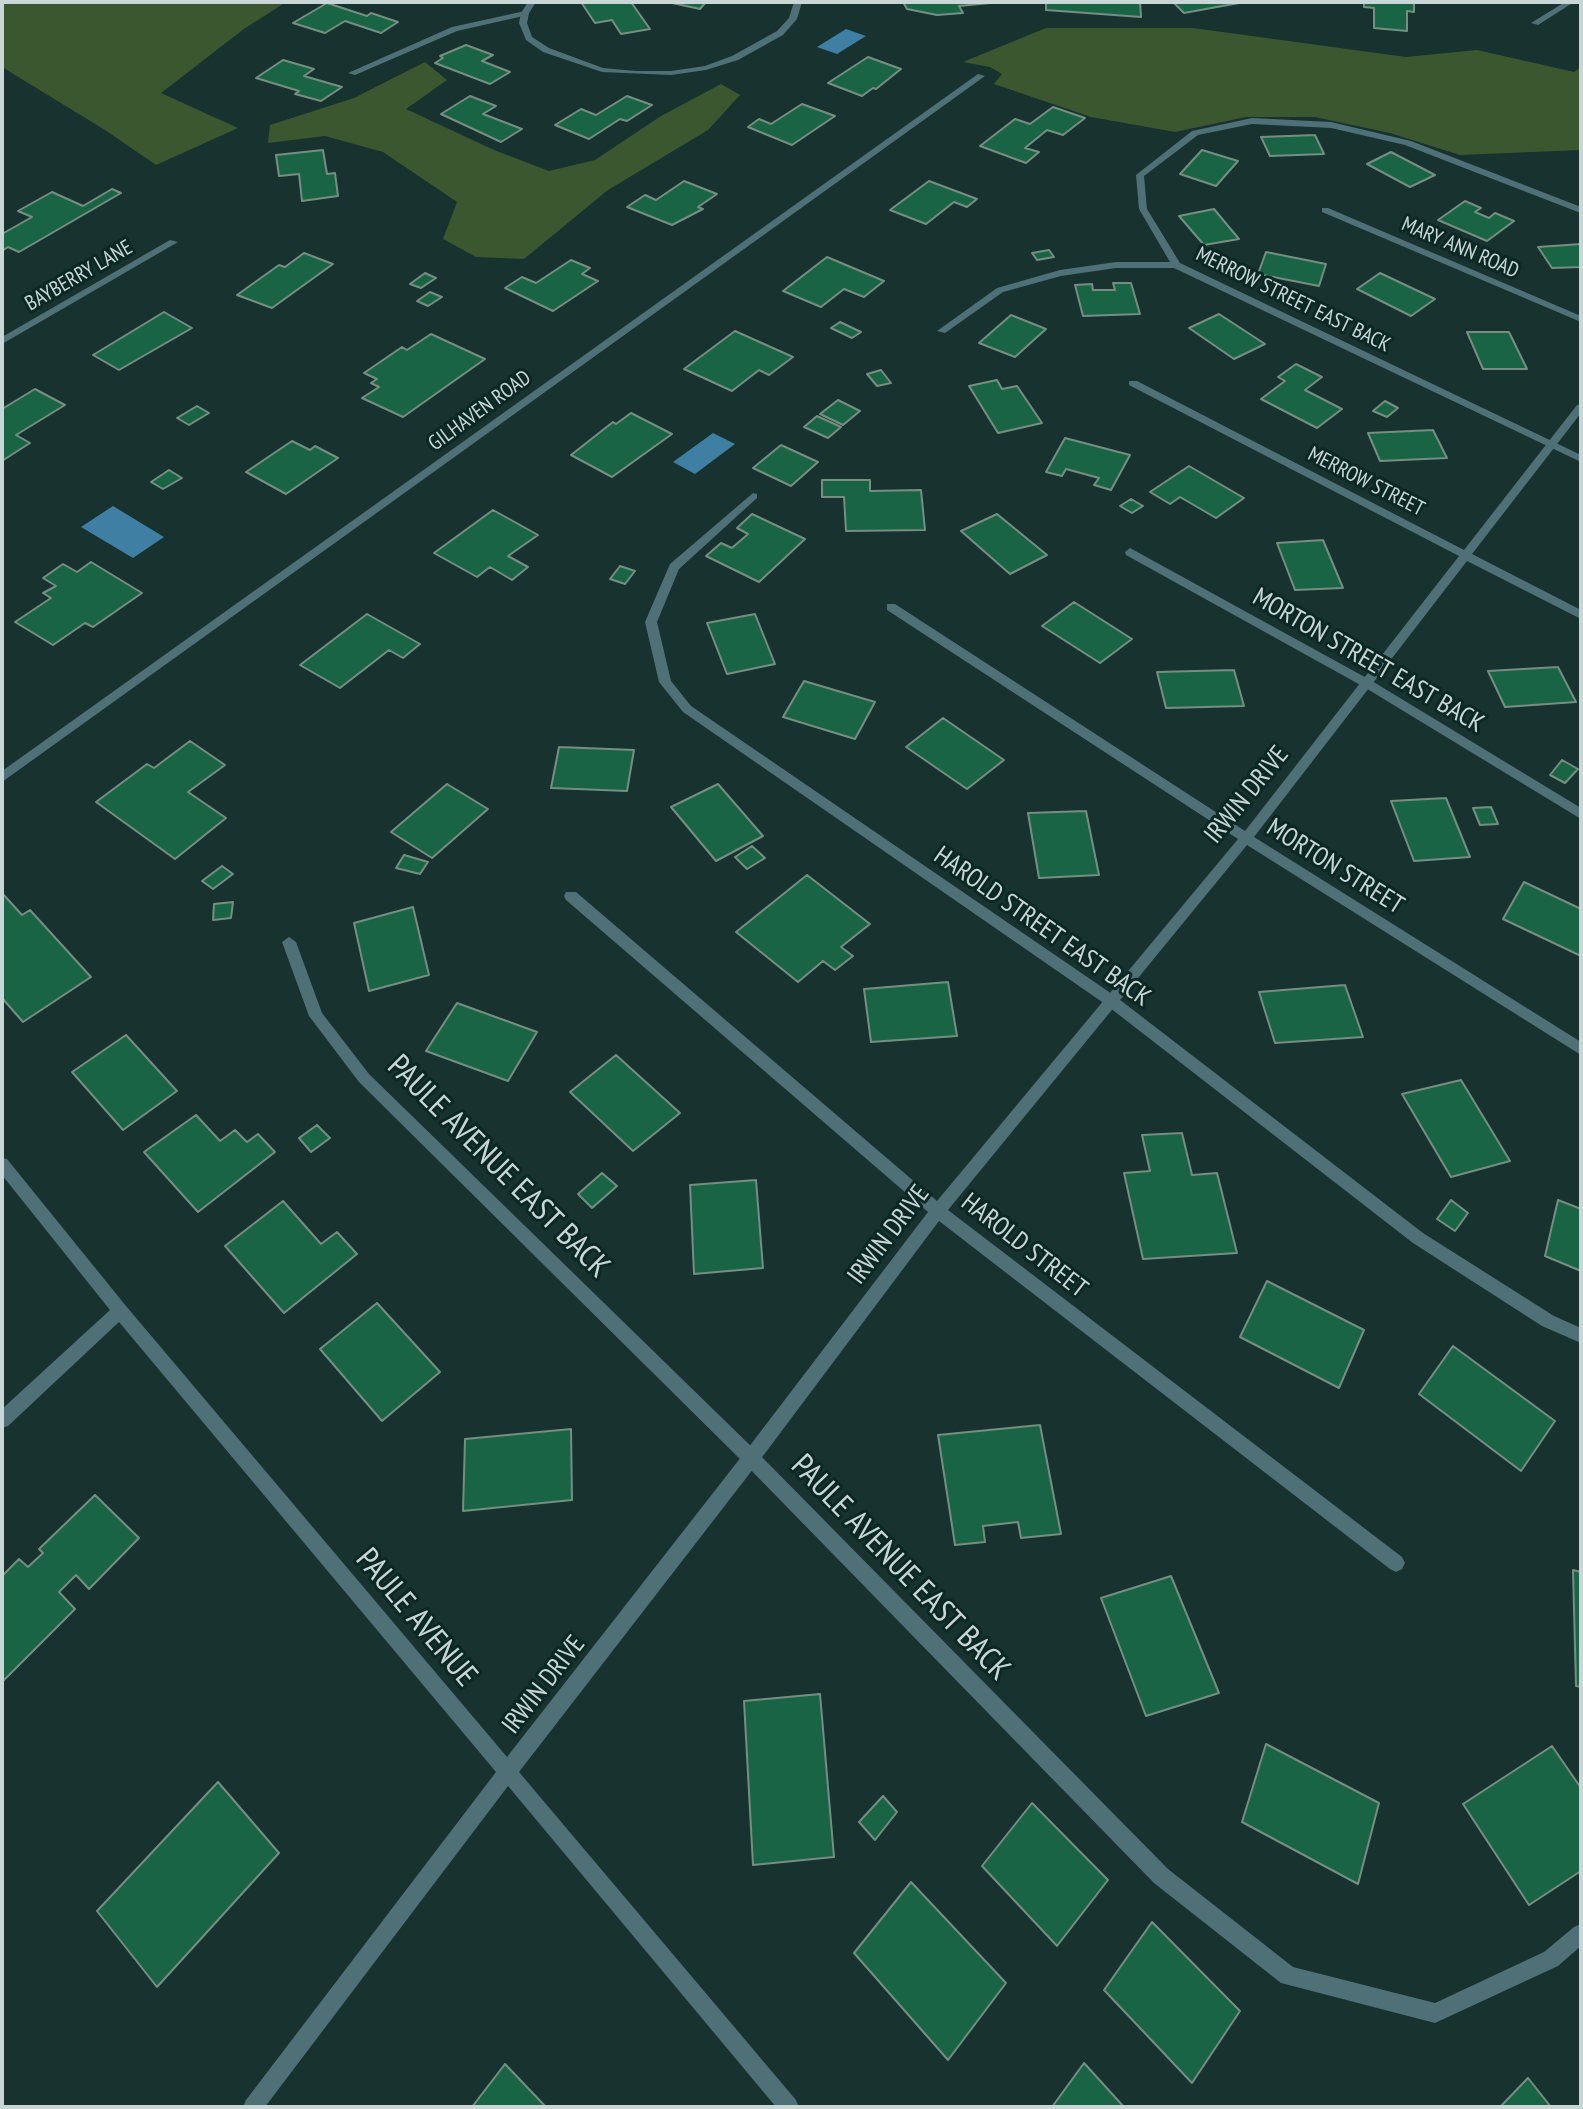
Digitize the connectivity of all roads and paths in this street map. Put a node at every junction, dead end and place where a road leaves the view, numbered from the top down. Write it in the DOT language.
graph roads {
  1 [pos="532,2"];
  2 [pos="798,2"];
  3 [pos="1570,2"];
  4 [pos="525,13"];
  5 [pos="1535,23"];
  6 [pos="352,73"];
  7 [pos="981,76"];
  8 [pos="1325,209"];
  9 [pos="1581,209"];
  10 [pos="173,242"];
  11 [pos="1177,265"];
  12 [pos="1581,319"];
  13 [pos="942,331"];
  14 [pos="2,341"];
  15 [pos="1133,383"];
  16 [pos="1581,407"];
  17 [pos="1551,444"];
  18 [pos="1581,458"];
  19 [pos="753,496"];
  20 [pos="1130,552"];
  21 [pos="1466,556"];
  22 [pos="891,607"];
  23 [pos="1581,615"];
  24 [pos="1368,684"];
  25 [pos="2,777"];
  26 [pos="1581,814"];
  27 [pos="1246,838"];
  28 [pos="571,896"];
  29 [pos="289,942"];
  30 [pos="1110,1000"];
  31 [pos="1581,1049"];
  32 [pos="2,1164"];
  33 [pos="938,1211"];
  34 [pos="120,1311"];
  35 [pos="1581,1336"];
  36 [pos="2,1420"];
  37 [pos="751,1458"];
  38 [pos="1396,1563"];
  39 [pos="507,1772"];
  40 [pos="1581,1934"];
  41 [pos="253,2107"];
  42 [pos="789,2107"];
  1 -- 4 [label="street"];
  2 -- 4 [label="street"];
  3 -- 5 [label="street"];
  4 -- 6 [label="street"];
  7 -- 25 [label="street, GILHAVEN ROAD"];
  8 -- 12 [label="street, MARY ANN ROAD"];
  9 -- 11 [label="street"];
  10 -- 14 [label="street, BAYBERRY LANE"];
  11 -- 13 [label="street, MERROW STREET EAST BACK"];
  11 -- 17 [label="street, MERROW STREET EAST BACK"];
  15 -- 21 [label="street, MERROW STREET"];
  16 -- 17 [label="street, IRWIN DRIVE"];
  17 -- 18 [label="street, MERROW STREET EAST BACK"];
  17 -- 21 [label="street, IRWIN DRIVE"];
  19 -- 30 [label="street, HAROLD STREET EAST BACK"];
  20 -- 24 [label="street, MORTON STREET EAST BACK"];
  21 -- 23 [label="street, MERROW STREET"];
  21 -- 24 [label="street, IRWIN DRIVE"];
  22 -- 27 [label="street, MORTON STREET"];
  24 -- 26 [label="street, MORTON STREET EAST BACK"];
  24 -- 27 [label="street, IRWIN DRIVE"];
  27 -- 30 [label="street, IRWIN DRIVE"];
  27 -- 31 [label="street, MORTON STREET"];
  28 -- 33 [label="street, HAROLD STREET"];
  29 -- 37 [label="street, PAULE AVENUE EAST BACK"];
  30 -- 33 [label="street, IRWIN DRIVE"];
  30 -- 35 [label="street, HAROLD STREET EAST BACK"];
  32 -- 34 [label="street, PAULE AVENUE"];
  33 -- 37 [label="street, IRWIN DRIVE"];
  33 -- 38 [label="street, HAROLD STREET"];
  34 -- 36 [label="street"];
  34 -- 39 [label="street, PAULE AVENUE"];
  37 -- 39 [label="street, IRWIN DRIVE"];
  37 -- 40 [label="street, PAULE AVENUE EAST BACK"];
  39 -- 41 [label="street, IRWIN DRIVE"];
  39 -- 42 [label="street, PAULE AVENUE"];
}
